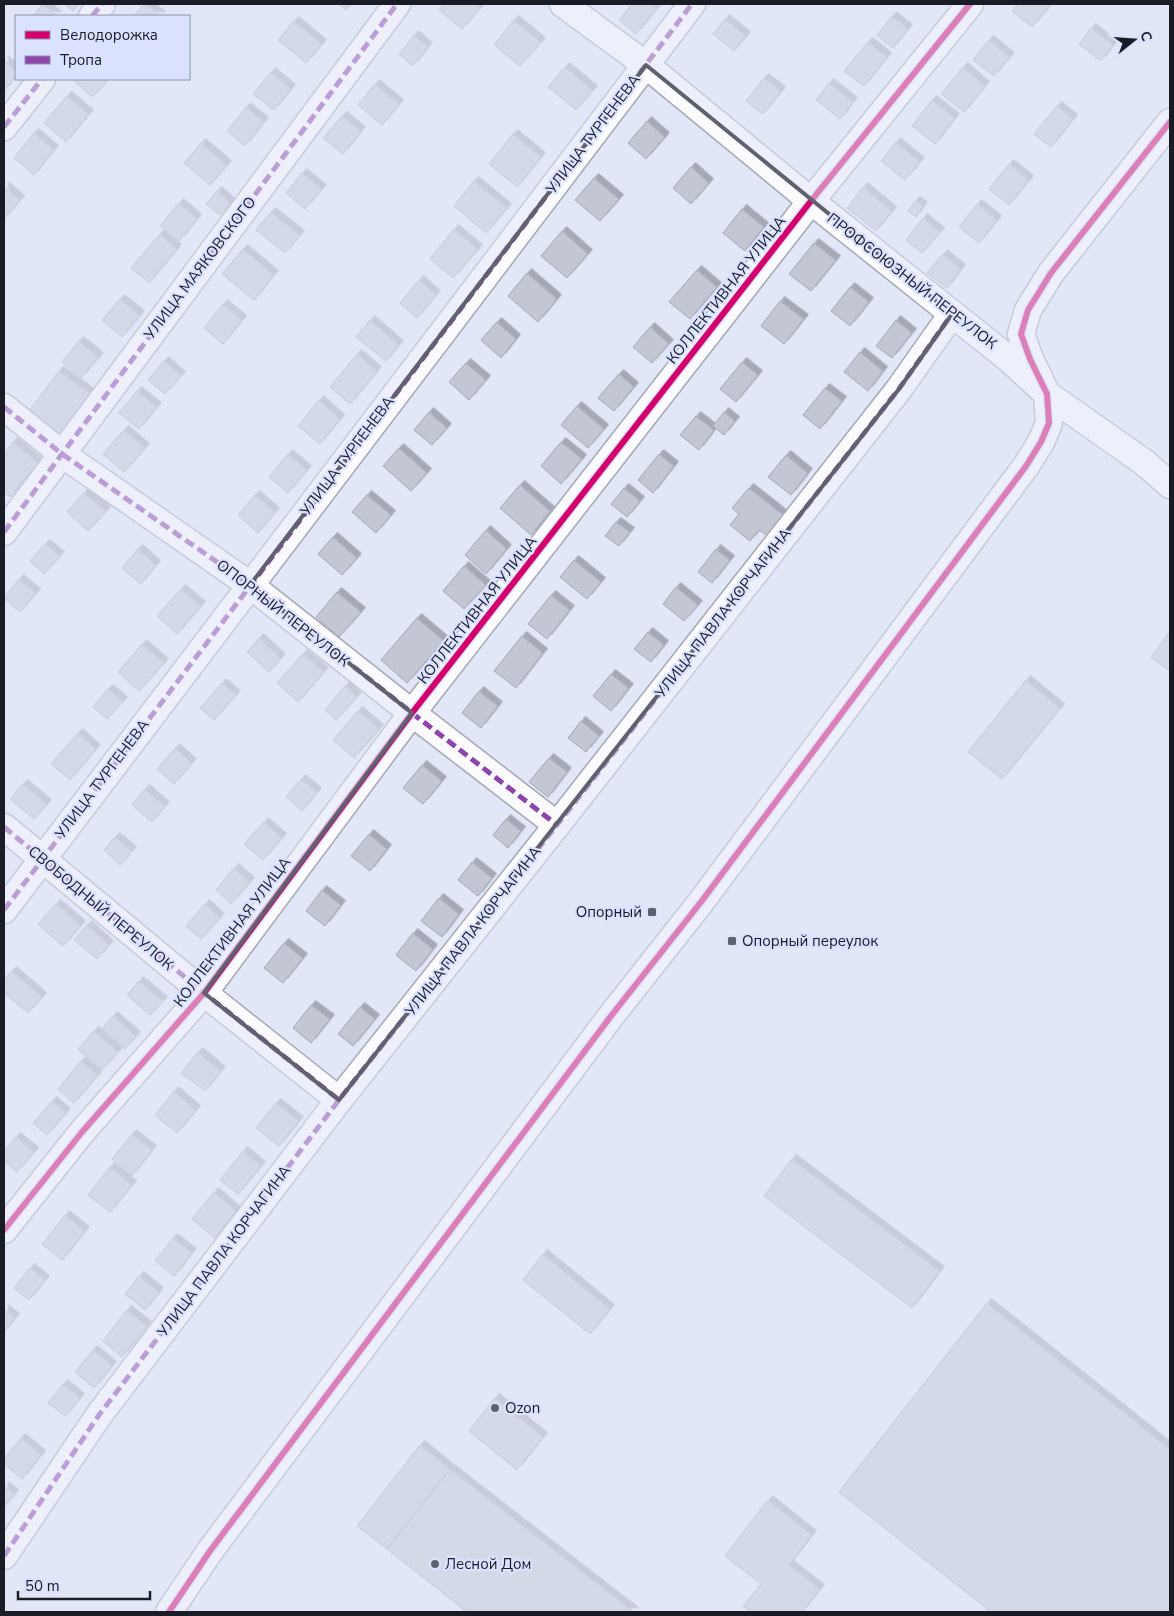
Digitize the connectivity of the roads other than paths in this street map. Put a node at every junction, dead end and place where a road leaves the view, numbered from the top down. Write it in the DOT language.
graph roads {
  1 [pos="102,4"];
  2 [pos="397,4"];
  3 [pos="563,4"];
  4 [pos="692,4"];
  5 [pos="970,4"];
  6 [pos="93,15"];
  7 [pos="646,65"];
  8 [pos="41,80"];
  9 [pos="1170,122"];
  10 [pos="4,127"];
  11 [pos="811,201"];
  12 [pos="952,314"];
  13 [pos="1047,394"];
  14 [pos="4,407"];
  15 [pos="62,454"];
  16 [pos="1170,485"];
  17 [pos="4,532"];
  18 [pos="250,585"];
  19 [pos="412,713"];
  20 [pos="557,825"];
  21 [pos="4,827"];
  22 [pos="41,859"];
  23 [pos="4,910"];
  24 [pos="204,993"];
  25 [pos="339,1100"];
  26 [pos="4,1230"];
  27 [pos="4,1556"];
  28 [pos="169,1612"];
  1 -- 6 [label="street"];
  2 -- 15 [label="street, УЛИЦА МАЯКОВСКОГО"];
  3 -- 7 [label="street, ПРОФСОЮЗНЫЙ ПЕРЕУЛОК"];
  4 -- 7 [label="street, УЛИЦА ТУРГЕНЕВА"];
  5 -- 11 [label="street, КОЛЛЕКТИВНАЯ УЛИЦА"];
  7 -- 11 [label="street, ПРОФСОЮЗНЫЙ ПЕРЕУЛОК"];
  7 -- 18 [label="street, УЛИЦА ТУРГЕНЕВА"];
  8 -- 10 [label="street"];
  9 -- 13 [label="street"];
  11 -- 12 [label="street, ПРОФСОЮЗНЫЙ ПЕРЕУЛОК"];
  11 -- 19 [label="street, КОЛЛЕКТИВНАЯ УЛИЦА"];
  12 -- 13 [label="street, ПРОФСОЮЗНЫЙ ПЕРЕУЛОК"];
  12 -- 20 [label="street, УЛИЦА ПАВЛА КОРЧАГИНА"];
  13 -- 16 [label="street, ПРОФСОЮЗНЫЙ ПЕРЕУЛОК"];
  13 -- 28 [label="street"];
  14 -- 15 [label="street, ОПОРНЫЙ ПЕРЕУЛОК"];
  15 -- 17 [label="street, УЛИЦА МАЯКОВСКОГО"];
  15 -- 18 [label="street, ОПОРНЫЙ ПЕРЕУЛОК"];
  18 -- 19 [label="street, ОПОРНЫЙ ПЕРЕУЛОК"];
  18 -- 22 [label="street, УЛИЦА ТУРГЕНЕВА"];
  19 -- 20 [label="street, ОПОРНЫЙ ПЕРЕУЛОК"];
  19 -- 24 [label="street, КОЛЛЕКТИВНАЯ УЛИЦА"];
  20 -- 25 [label="street, УЛИЦА ПАВЛА КОРЧАГИНА"];
  21 -- 22 [label="street, СВОБОДНЫЙ ПЕРЕУЛОК"];
  22 -- 23 [label="street, УЛИЦА ТУРГЕНЕВА"];
  22 -- 24 [label="street, СВОБОДНЫЙ ПЕРЕУЛОК"];
  24 -- 25 [label="street, СВОБОДНЫЙ ПЕРЕУЛОК"];
  24 -- 26 [label="street, КОЛЛЕКТИВНАЯ УЛИЦА"];
  25 -- 27 [label="street, УЛИЦА ПАВЛА КОРЧАГИНА"];
}
